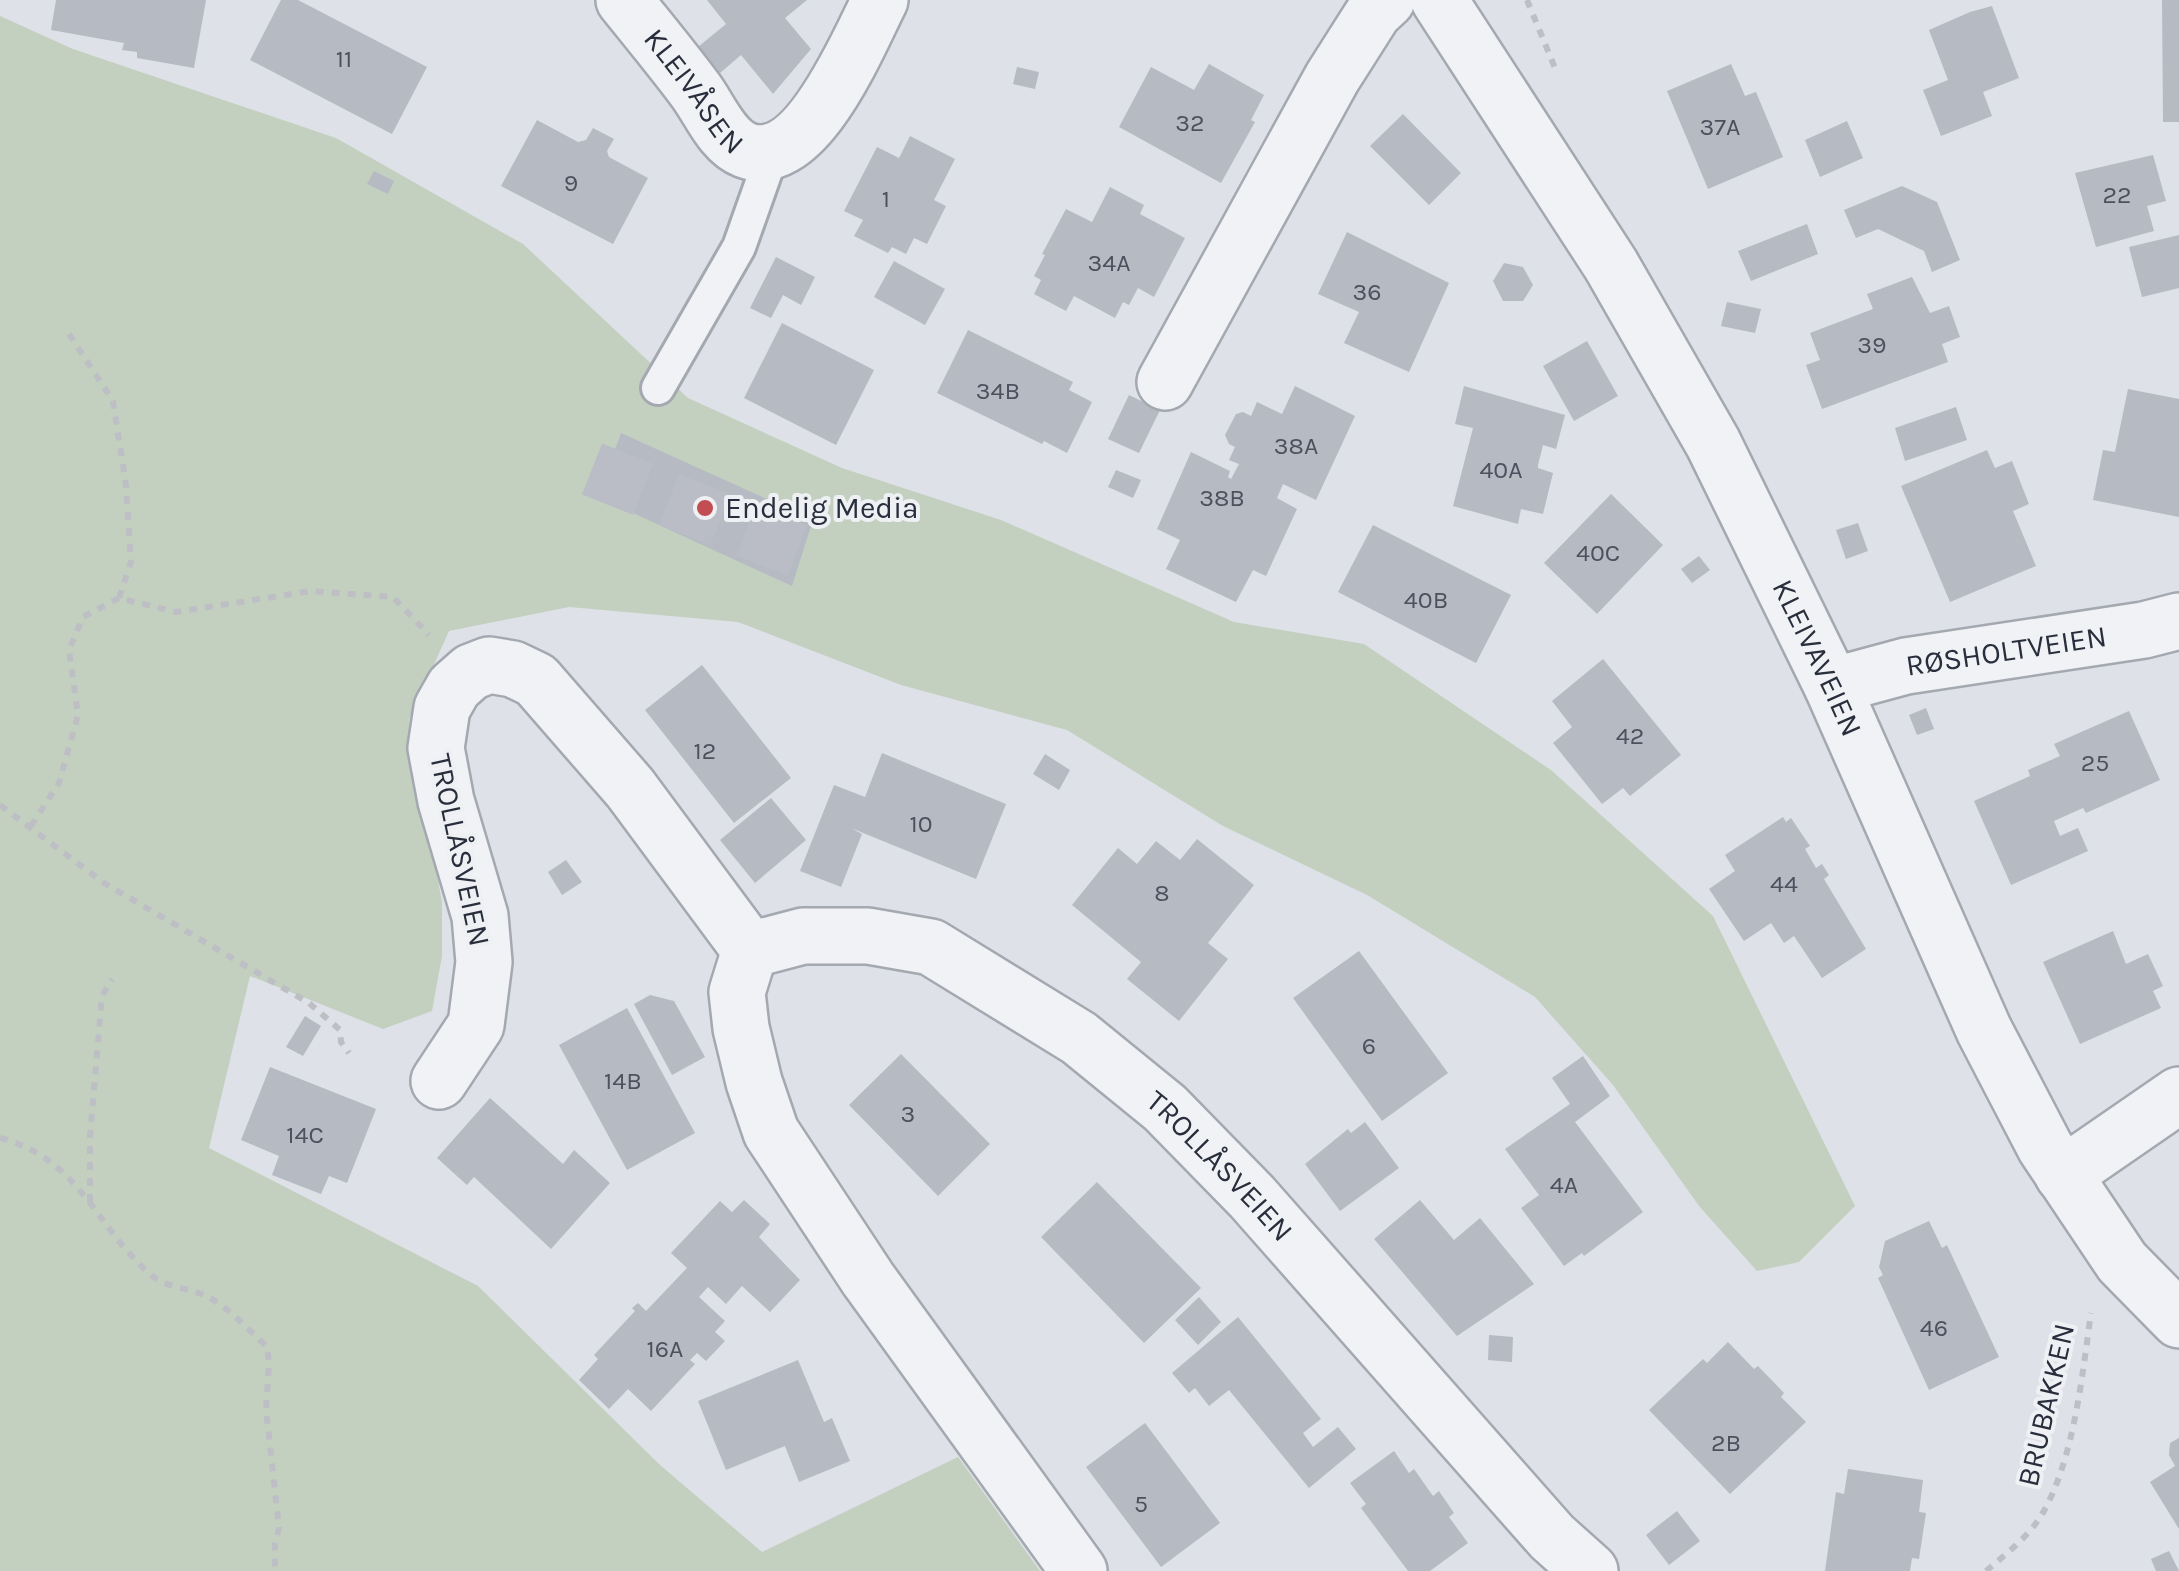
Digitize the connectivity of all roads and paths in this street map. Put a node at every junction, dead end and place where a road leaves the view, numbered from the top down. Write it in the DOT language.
graph roads {
  1 [pos="624,0"];
  2 [pos="880,0"];
  3 [pos="1387,0"];
  4 [pos="1438,0"];
  5 [pos="773,151"];
  6 [pos="69,334"];
  7 [pos="1165,382"];
  8 [pos="658,388"];
  9 [pos="119,598"];
  10 [pos="2179,620"];
  11 [pos="470,672"];
  12 [pos="1832,686"];
  13 [pos="0,805"];
  14 [pos="31,826"];
  15 [pos="750,950"];
  16 [pos="112,978"];
  17 [pos="349,1053"];
  18 [pos="439,1081"];
  19 [pos="2179,1095"];
  20 [pos="0,1138"];
  21 [pos="2063,1175"];
  22 [pos="90,1203"];
  23 [pos="2093,1304"];
  24 [pos="2179,1320"];
  25 [pos="276,1571"];
  26 [pos="1079,1571"];
  27 [pos="1590,1571"];
  28 [pos="1986,1571"];
  1 -- 5 [label="street, KLEIVÅSEN"];
  2 -- 5 [label="street, KLEIVÅSEN"];
  3 -- 7 [label="street"];
  4 -- 12 [label="street, KLEIVAVEIEN"];
  5 -- 8 [label="lane"];
  6 -- 9 [label="path"];
  9 -- 11 [label="path"];
  9 -- 14 [label="path"];
  10 -- 12 [label="street, RØSHOLTVEIEN"];
  11 -- 15 [label="street"];
  11 -- 18 [label="street, TROLLÅSVEIEN"];
  12 -- 21 [label="street, KLEIVAVEIEN"];
  13 -- 14 [label="path"];
  14 -- 17 [label="path"];
  15 -- 26 [label="street"];
  15 -- 27 [label="street, TROLLÅSVEIEN"];
  16 -- 22 [label="path"];
  19 -- 21 [label="street"];
  20 -- 22 [label="path"];
  21 -- 24 [label="street, KLEIVAVEIEN"];
  22 -- 25 [label="path"];
  23 -- 28 [label="path, BRUBAKKEN"];
}
